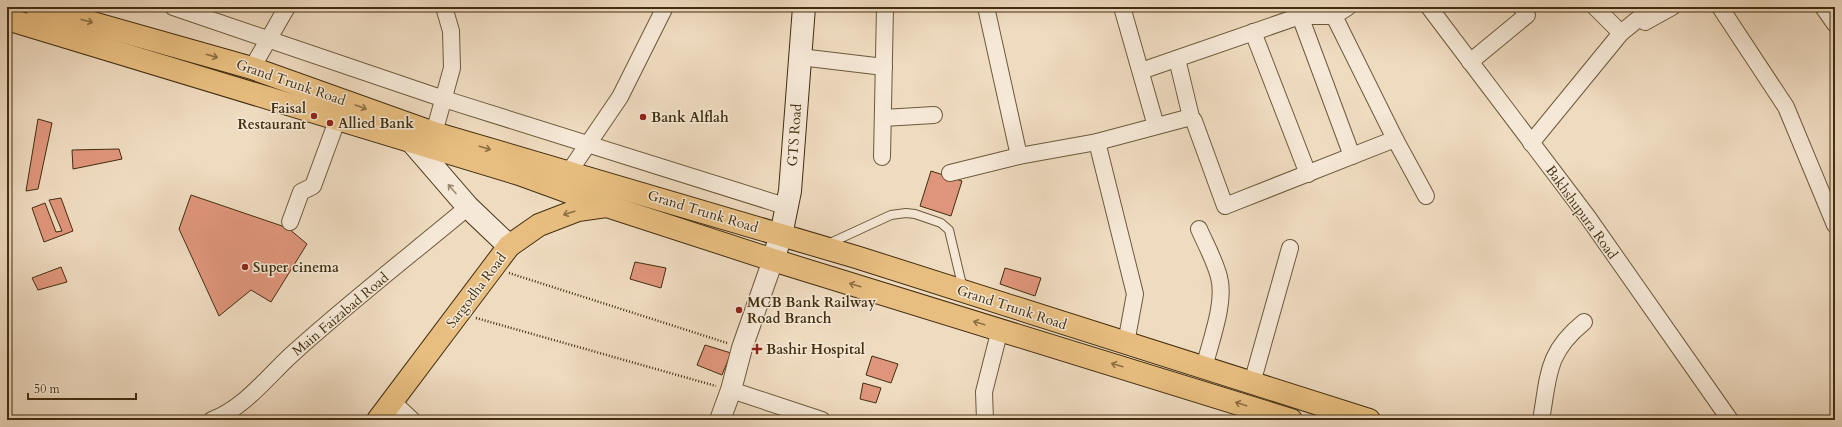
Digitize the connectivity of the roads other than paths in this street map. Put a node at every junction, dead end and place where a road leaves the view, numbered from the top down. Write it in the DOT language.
graph roads {
  1 [pos="36,7"];
  2 [pos="173,7"];
  3 [pos="287,7"];
  4 [pos="444,7"];
  5 [pos="665,7"];
  6 [pos="804,7"];
  7 [pos="885,7"];
  8 [pos="986,7"];
  9 [pos="1122,7"];
  10 [pos="1348,7"];
  11 [pos="1429,7"];
  12 [pos="1521,7"];
  13 [pos="1596,7"];
  14 [pos="1672,7"];
  15 [pos="1720,7"];
  16 [pos="1824,7"];
  17 [pos="1298,12"];
  18 [pos="1334,16"];
  19 [pos="7,20"];
  20 [pos="1835,24"];
  21 [pos="1253,32"];
  22 [pos="1621,33"];
  23 [pos="268,39"];
  24 [pos="800,57"];
  25 [pos="1177,59"];
  26 [pos="1470,62"];
  27 [pos="884,67"];
  28 [pos="252,68"];
  29 [pos="1141,71"];
  30 [pos="444,99"];
  31 [pos="934,115"];
  32 [pos="1190,117"];
  33 [pos="338,118"];
  34 [pos="883,118"];
  35 [pos="1156,126"];
  36 [pos="434,133"];
  37 [pos="1395,139"];
  38 [pos="411,141"];
  39 [pos="1097,142"];
  40 [pos="1531,143"];
  41 [pos="587,145"];
  42 [pos="1019,156"];
  43 [pos="1352,156"];
  44 [pos="882,157"];
  45 [pos="569,172"];
  46 [pos="950,173"];
  47 [pos="1308,174"];
  48 [pos="1426,196"];
  49 [pos="607,206"];
  50 [pos="468,207"];
  51 [pos="788,207"];
  52 [pos="290,222"];
  53 [pos="1835,225"];
  54 [pos="1199,229"];
  55 [pos="781,235"];
  56 [pos="509,246"];
  57 [pos="822,247"];
  58 [pos="1290,248"];
  59 [pos="772,260"];
  60 [pos="964,291"];
  61 [pos="1584,322"];
  62 [pos="1000,329"];
  63 [pos="1126,344"];
  64 [pos="1204,368"];
  65 [pos="1252,383"];
  66 [pos="732,390"];
  67 [pos="392,401"];
  68 [pos="212,420"];
  69 [pos="378,420"];
  70 [pos="412,420"];
  71 [pos="720,420"];
  72 [pos="822,420"];
  73 [pos="985,420"];
  74 [pos="1291,420"];
  75 [pos="1369,420"];
  76 [pos="1541,420"];
  77 [pos="1730,420"];
  1 -- 28 [label="main road, Grand Trunk Road, one-way"];
  2 -- 23 [label="street"];
  3 -- 23 [label="street"];
  4 -- 30 [label="street"];
  5 -- 41 [label="street"];
  6 -- 24 [label="main road, GTS Road"];
  7 -- 27 [label="street"];
  8 -- 42 [label="street"];
  9 -- 29 [label="street"];
  10 -- 18 [label="street"];
  11 -- 26 [label="street, Bakhshupura Road"];
  12 -- 26 [label="street"];
  13 -- 22 [label="street"];
  14 -- 22 [label="street"];
  15 -- 53 [label="street"];
  16 -- 20 [label="street"];
  17 -- 18 [label="street"];
  17 -- 21 [label="street"];
  17 -- 43 [label="street"];
  18 -- 37 [label="street"];
  19 -- 33 [label="main road, Grand Trunk Road"];
  21 -- 25 [label="street"];
  21 -- 47 [label="street"];
  22 -- 40 [label="street"];
  23 -- 28 [label="street"];
  23 -- 30 [label="street"];
  24 -- 27 [label="street"];
  24 -- 51 [label="main road, GTS Road"];
  25 -- 29 [label="street"];
  25 -- 32 [label="street"];
  26 -- 40 [label="street, Bakhshupura Road"];
  27 -- 34 [label="street"];
  28 -- 36 [label="main road, Grand Trunk Road, one-way"];
  29 -- 35 [label="street"];
  30 -- 36 [label="street"];
  30 -- 41 [label="street"];
  31 -- 34 [label="street"];
  32 -- 35 [label="street"];
  32 -- 47 [label="street"];
  33 -- 38 [label="main road, Grand Trunk Road"];
  33 -- 52 [label="street"];
  34 -- 44 [label="street"];
  35 -- 39 [label="street"];
  36 -- 45 [label="main road, Grand Trunk Road, one-way"];
  37 -- 43 [label="street"];
  37 -- 48 [label="street"];
  38 -- 49 [label="main road, Grand Trunk Road"];
  50 -- 38 [label="main road, one-way"];
  39 -- 42 [label="street"];
  39 -- 63 [label="street"];
  40 -- 77 [label="street, Bakhshupura Road"];
  41 -- 45 [label="street"];
  41 -- 51 [label="street"];
  42 -- 46 [label="street"];
  43 -- 47 [label="street"];
  45 -- 55 [label="main road, Grand Trunk Road"];
  49 -- 56 [label="main road, Sargodha Road, one-way"];
  49 -- 59 [label="main road, Grand Trunk Road"];
  50 -- 56 [label="main road"];
  50 -- 68 [label="street, Main Faizabad Road"];
  51 -- 55 [label="main road, GTS Road"];
  54 -- 64 [label="street"];
  55 -- 57 [label="main road, Grand Trunk Road"];
  55 -- 59 [label="main road, GTS Road"];
  56 -- 67 [label="main road, Sargodha Road"];
  57 -- 60 [label="main road, Grand Trunk Road"];
  57 -- 60 [label="lane"];
  58 -- 65 [label="street"];
  62 -- 59 [label="main road, Grand Trunk Road, one-way"];
  59 -- 66 [label="street"];
  60 -- 63 [label="main road, Grand Trunk Road"];
  61 -- 76 [label="street"];
  62 -- 73 [label="street"];
  74 -- 62 [label="main road, Grand Trunk Road, one-way"];
  63 -- 64 [label="main road, Grand Trunk Road"];
  64 -- 65 [label="main road, Grand Trunk Road"];
  65 -- 75 [label="main road, Grand Trunk Road"];
  66 -- 71 [label="street"];
  66 -- 72 [label="street"];
  67 -- 69 [label="main road, Sargodha Road"];
  67 -- 70 [label="street"];
}
